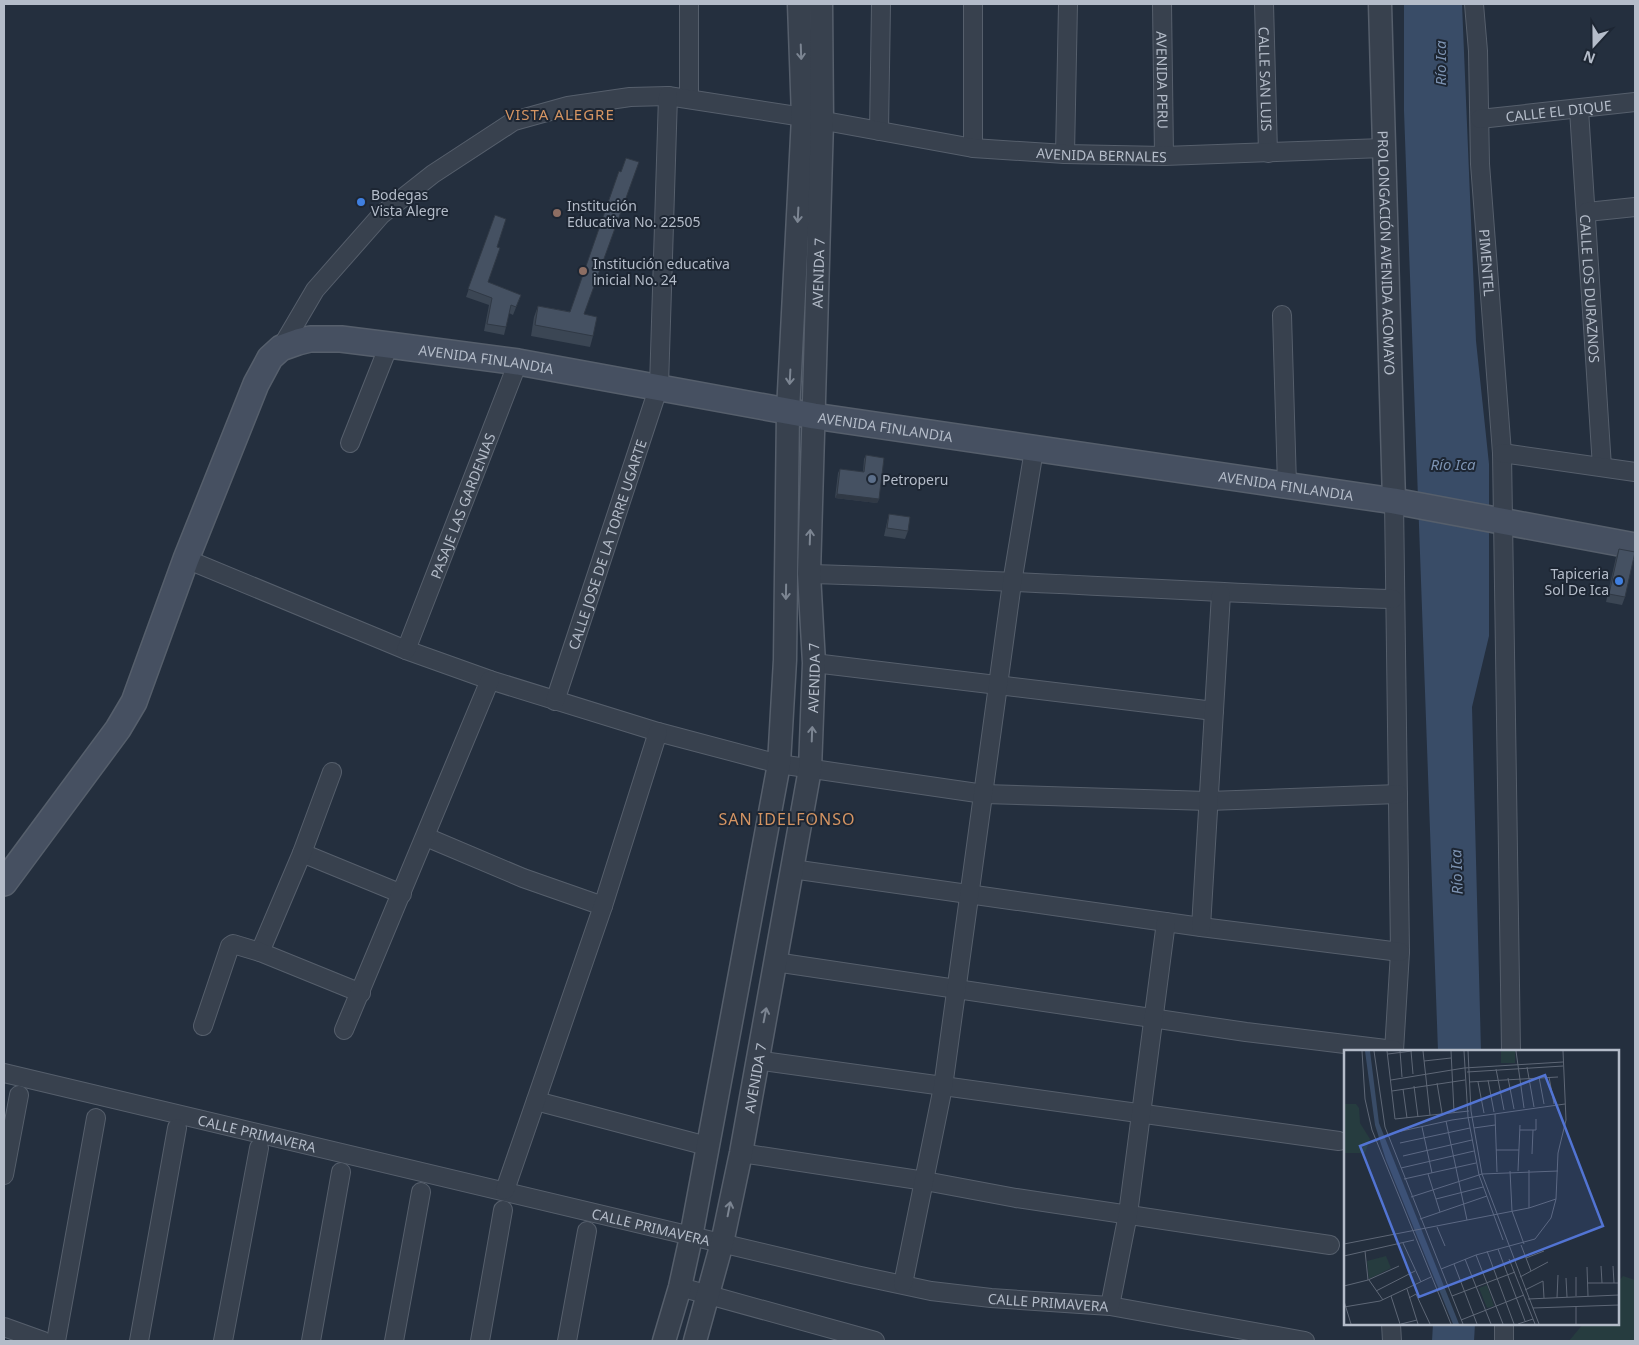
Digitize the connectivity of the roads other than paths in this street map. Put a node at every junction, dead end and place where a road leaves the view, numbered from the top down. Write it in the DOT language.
graph roads {
  1 [pos="689,4"];
  2 [pos="799,4"];
  3 [pos="821,4"];
  4 [pos="881,4"];
  5 [pos="974,4"];
  6 [pos="1068,4"];
  7 [pos="1162,4"];
  8 [pos="1264,4"];
  9 [pos="1380,4"];
  10 [pos="1474,4"];
  11 [pos="668,96"];
  12 [pos="689,99"];
  13 [pos="1635,102"];
  14 [pos="1579,110"];
  15 [pos="813,119"];
  16 [pos="1480,119"];
  17 [pos="879,131"];
  18 [pos="973,148"];
  19 [pos="1383,148"];
  20 [pos="1268,153"];
  21 [pos="1065,154"];
  22 [pos="1164,156"];
  23 [pos="1635,207"];
  24 [pos="1587,212"];
  25 [pos="1282,315"];
  26 [pos="389,345"];
  27 [pos="281,348"];
  28 [pos="518,362"];
  29 [pos="658,386"];
  30 [pos="788,411"];
  31 [pos="814,416"];
  32 [pos="350,443"];
  33 [pos="1034,450"];
  34 [pos="1502,453"];
  35 [pos="1602,467"];
  36 [pos="1635,472"];
  37 [pos="1287,485"];
  38 [pos="1401,503"];
  39 [pos="1498,520"];
  40 [pos="1635,546"];
  41 [pos="186,559"];
  42 [pos="809,574"];
  43 [pos="1012,582"];
  44 [pos="1221,594"];
  45 [pos="1393,599"];
  46 [pos="406,650"];
  47 [pos="814,663"];
  48 [pos="490,680"];
  49 [pos="998,685"];
  50 [pos="555,701"];
  51 [pos="1214,711"];
  52 [pos="658,732"];
  53 [pos="779,764"];
  54 [pos="810,769"];
  55 [pos="332,772"];
  56 [pos="984,794"];
  57 [pos="1398,794"];
  58 [pos="1208,801"];
  59 [pos="426,837"];
  60 [pos="302,853"];
  61 [pos="792,869"];
  62 [pos="4,883"];
  63 [pos="402,894"];
  64 [pos="970,894"];
  65 [pos="603,906"];
  66 [pos="1166,922"];
  67 [pos="1201,927"];
  68 [pos="260,952"];
  69 [pos="1400,952"];
  70 [pos="775,962"];
  71 [pos="957,988"];
  72 [pos="361,992"];
  73 [pos="1154,1017"];
  74 [pos="203,1026"];
  75 [pos="344,1030"];
  76 [pos="1387,1050"];
  77 [pos="1394,1050"];
  78 [pos="1511,1050"];
  79 [pos="756,1060"];
  80 [pos="4,1072"];
  81 [pos="943,1087"];
  82 [pos="19,1095"];
  83 [pos="536,1101"];
  84 [pos="1142,1113"];
  85 [pos="96,1118"];
  86 [pos="177,1128"];
  87 [pos="1339,1141"];
  88 [pos="707,1146"];
  89 [pos="259,1148"];
  90 [pos="741,1152"];
  91 [pos="341,1172"];
  92 [pos="4,1175"];
  93 [pos="925,1181"];
  94 [pos="505,1190"];
  95 [pos="421,1192"];
  96 [pos="503,1210"];
  97 [pos="1128,1214"];
  98 [pos="587,1230"];
  99 [pos="691,1237"];
  100 [pos="722,1243"];
  101 [pos="1330,1245"];
  102 [pos="903,1284"];
  103 [pos="680,1287"];
  104 [pos="708,1296"];
  105 [pos="1110,1306"];
  106 [pos="1391,1325"];
  107 [pos="1504,1325"];
  108 [pos="4,1327"];
  109 [pos="815,1334"];
  110 [pos="43,1341"];
  111 [pos="56,1341"];
  112 [pos="139,1341"];
  113 [pos="223,1341"];
  114 [pos="311,1341"];
  115 [pos="394,1341"];
  116 [pos="480,1341"];
  117 [pos="567,1341"];
  118 [pos="664,1341"];
  119 [pos="695,1341"];
  120 [pos="875,1341"];
  121 [pos="1305,1341"];
  122 [pos="1392,1341"];
  123 [pos="1504,1341"];
  1 -- 12 [label="street"];
  2 -- 15 [label="street, AVENIDA 7, one-way"];
  3 -- 15 [label="street, AVENIDA 7"];
  4 -- 17 [label="street"];
  5 -- 18 [label="street"];
  6 -- 21 [label="street"];
  7 -- 22 [label="street, AVENIDA PERU"];
  8 -- 20 [label="street, CALLE SAN LUIS"];
  9 -- 19 [label="street, PROLONGACIÓN AVENIDA ACOMAYO"];
  10 -- 16 [label="street, PIMENTEL"];
  11 -- 12 [label="street, AVENIDA BERNALES"];
  11 -- 27 [label="street, AVENIDA BERNALES"];
  11 -- 29 [label="street, CALLE JOSE DE LA TORRE UGARTE"];
  12 -- 15 [label="street, AVENIDA BERNALES"];
  13 -- 14 [label="street, CALLE EL DIQUE"];
  14 -- 16 [label="street, CALLE EL DIQUE"];
  14 -- 24 [label="street, CALLE LOS DURAZNOS"];
  15 -- 17 [label="street, AVENIDA BERNALES"];
  15 -- 30 [label="street, AVENIDA 7, one-way"];
  15 -- 31 [label="street, AVENIDA 7"];
  16 -- 34 [label="street, PIMENTEL"];
  17 -- 18 [label="street, AVENIDA BERNALES"];
  18 -- 21 [label="street, AVENIDA BERNALES"];
  19 -- 20 [label="street, AVENIDA BERNALES"];
  19 -- 38 [label="street, PROLONGACIÓN AVENIDA ACOMAYO"];
  20 -- 22 [label="street, AVENIDA BERNALES"];
  21 -- 22 [label="street, AVENIDA BERNALES"];
  23 -- 24 [label="street"];
  24 -- 35 [label="street, CALLE LOS DURAZNOS"];
  25 -- 37 [label="street"];
  26 -- 27 [label="main road, AVENIDA FINLANDIA"];
  26 -- 28 [label="main road, AVENIDA FINLANDIA"];
  26 -- 32 [label="street"];
  27 -- 41 [label="main road"];
  28 -- 29 [label="main road, AVENIDA FINLANDIA"];
  28 -- 46 [label="street, PASAJE LAS GARDENIAS"];
  29 -- 30 [label="main road, AVENIDA FINLANDIA"];
  29 -- 50 [label="street, CALLE JOSE DE LA TORRE UGARTE"];
  30 -- 31 [label="main road, AVENIDA FINLANDIA"];
  30 -- 53 [label="street, AVENIDA 7, one-way"];
  31 -- 33 [label="main road, AVENIDA FINLANDIA"];
  42 -- 31 [label="street, AVENIDA 7, one-way"];
  33 -- 37 [label="main road, AVENIDA FINLANDIA"];
  33 -- 43 [label="street"];
  34 -- 35 [label="street"];
  34 -- 39 [label="street, PIMENTEL"];
  35 -- 36 [label="street"];
  37 -- 38 [label="main road, AVENIDA FINLANDIA"];
  38 -- 39 [label="main road, AVENIDA FINLANDIA"];
  38 -- 45 [label="street"];
  39 -- 40 [label="main road, AVENIDA FINLANDIA"];
  39 -- 78 [label="street, PIMENTEL"];
  41 -- 46 [label="street"];
  41 -- 62 [label="main road"];
  42 -- 43 [label="street"];
  42 -- 47 [label="street, AVENIDA 7"];
  43 -- 44 [label="street"];
  43 -- 49 [label="street"];
  44 -- 45 [label="street"];
  44 -- 51 [label="street"];
  45 -- 57 [label="street"];
  46 -- 48 [label="street"];
  47 -- 49 [label="street"];
  54 -- 47 [label="street, AVENIDA 7, one-way"];
  48 -- 50 [label="street"];
  48 -- 59 [label="street"];
  49 -- 51 [label="street"];
  49 -- 56 [label="street"];
  50 -- 52 [label="street"];
  51 -- 58 [label="street"];
  52 -- 53 [label="street"];
  52 -- 65 [label="street"];
  53 -- 54 [label="street"];
  53 -- 88 [label="street, AVENIDA 7"];
  54 -- 56 [label="street"];
  54 -- 61 [label="street, AVENIDA 7"];
  55 -- 60 [label="street"];
  56 -- 58 [label="street"];
  56 -- 64 [label="street"];
  57 -- 58 [label="street"];
  57 -- 69 [label="street"];
  58 -- 67 [label="street"];
  59 -- 63 [label="street"];
  59 -- 65 [label="street"];
  60 -- 63 [label="street"];
  60 -- 68 [label="street"];
  61 -- 64 [label="street"];
  61 -- 70 [label="street, AVENIDA 7"];
  63 -- 72 [label="street"];
  64 -- 66 [label="street"];
  64 -- 71 [label="street"];
  65 -- 83 [label="street"];
  66 -- 67 [label="street"];
  66 -- 73 [label="street"];
  67 -- 69 [label="street"];
  68 -- 72 [label="street"];
  68 -- 74 [label="street"];
  69 -- 77 [label="street"];
  70 -- 71 [label="street"];
  79 -- 70 [label="street, AVENIDA 7, one-way"];
  71 -- 73 [label="street"];
  71 -- 81 [label="street"];
  72 -- 75 [label="street"];
  73 -- 76 [label="street"];
  73 -- 84 [label="street"];
  79 -- 81 [label="street"];
  79 -- 90 [label="street, AVENIDA 7"];
  80 -- 94 [label="street, CALLE PRIMAVERA"];
  81 -- 84 [label="street"];
  81 -- 93 [label="street"];
  82 -- 92 [label="street"];
  83 -- 88 [label="street"];
  83 -- 94 [label="street"];
  84 -- 87 [label="street"];
  84 -- 97 [label="street"];
  85 -- 111 [label="street"];
  86 -- 112 [label="street"];
  88 -- 99 [label="street, AVENIDA 7"];
  89 -- 113 [label="street"];
  90 -- 93 [label="street"];
  100 -- 90 [label="street, AVENIDA 7, one-way"];
  91 -- 114 [label="street"];
  93 -- 97 [label="street"];
  93 -- 102 [label="street"];
  94 -- 99 [label="street, CALLE PRIMAVERA"];
  95 -- 115 [label="street"];
  96 -- 116 [label="street"];
  97 -- 101 [label="street"];
  97 -- 105 [label="street"];
  98 -- 117 [label="street"];
  99 -- 100 [label="street, CALLE PRIMAVERA"];
  99 -- 103 [label="street, AVENIDA 7"];
  100 -- 102 [label="street, CALLE PRIMAVERA"];
  100 -- 104 [label="street, AVENIDA 7"];
  102 -- 105 [label="street, CALLE PRIMAVERA"];
  103 -- 104 [label="street"];
  103 -- 118 [label="street, AVENIDA 7"];
  104 -- 109 [label="street"];
  104 -- 119 [label="street, AVENIDA 7"];
  105 -- 121 [label="street, CALLE PRIMAVERA"];
  106 -- 122 [label="street"];
  107 -- 123 [label="street"];
  108 -- 110 [label="street"];
  109 -- 120 [label="street"];
}
